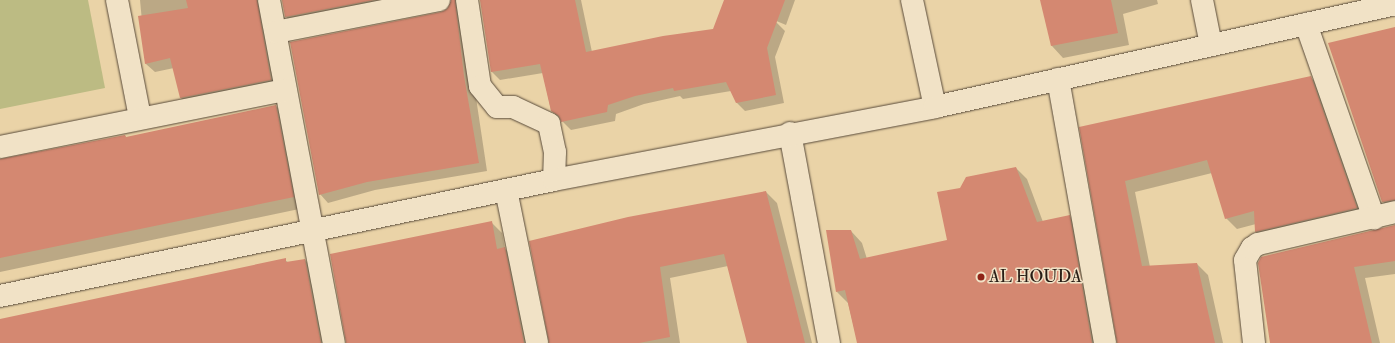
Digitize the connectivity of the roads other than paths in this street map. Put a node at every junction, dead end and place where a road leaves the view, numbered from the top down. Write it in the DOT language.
graph roads {
  1 [pos="116,0"];
  2 [pos="269,0"];
  3 [pos="439,0"];
  4 [pos="467,0"];
  5 [pos="912,0"];
  6 [pos="1202,0"];
  7 [pos="1395,4"];
  8 [pos="1306,24"];
  9 [pos="276,32"];
  10 [pos="1211,45"];
  11 [pos="1058,79"];
  12 [pos="285,90"];
  13 [pos="935,106"];
  14 [pos="140,117"];
  15 [pos="790,133"];
  16 [pos="0,147"];
  17 [pos="554,180"];
  18 [pos="506,190"];
  19 [pos="1395,212"];
  20 [pos="1374,218"];
  21 [pos="313,230"];
  22 [pos="0,296"];
  23 [pos="334,343"];
  24 [pos="537,343"];
  25 [pos="829,343"];
  26 [pos="1105,343"];
  27 [pos="1254,343"];
  1 -- 14 [label="street"];
  2 -- 9 [label="street"];
  3 -- 9 [label="street"];
  4 -- 17 [label="street"];
  5 -- 13 [label="street"];
  6 -- 10 [label="street"];
  7 -- 8 [label="street"];
  8 -- 10 [label="street"];
  8 -- 20 [label="street"];
  9 -- 12 [label="street"];
  10 -- 11 [label="street"];
  11 -- 13 [label="street"];
  11 -- 26 [label="street"];
  12 -- 14 [label="street"];
  12 -- 21 [label="street"];
  13 -- 15 [label="street"];
  14 -- 16 [label="street"];
  15 -- 17 [label="street"];
  15 -- 25 [label="street"];
  17 -- 18 [label="street"];
  18 -- 21 [label="street"];
  18 -- 24 [label="street"];
  19 -- 20 [label="street"];
  20 -- 27 [label="street"];
  21 -- 22 [label="street"];
  21 -- 23 [label="street"];
}
